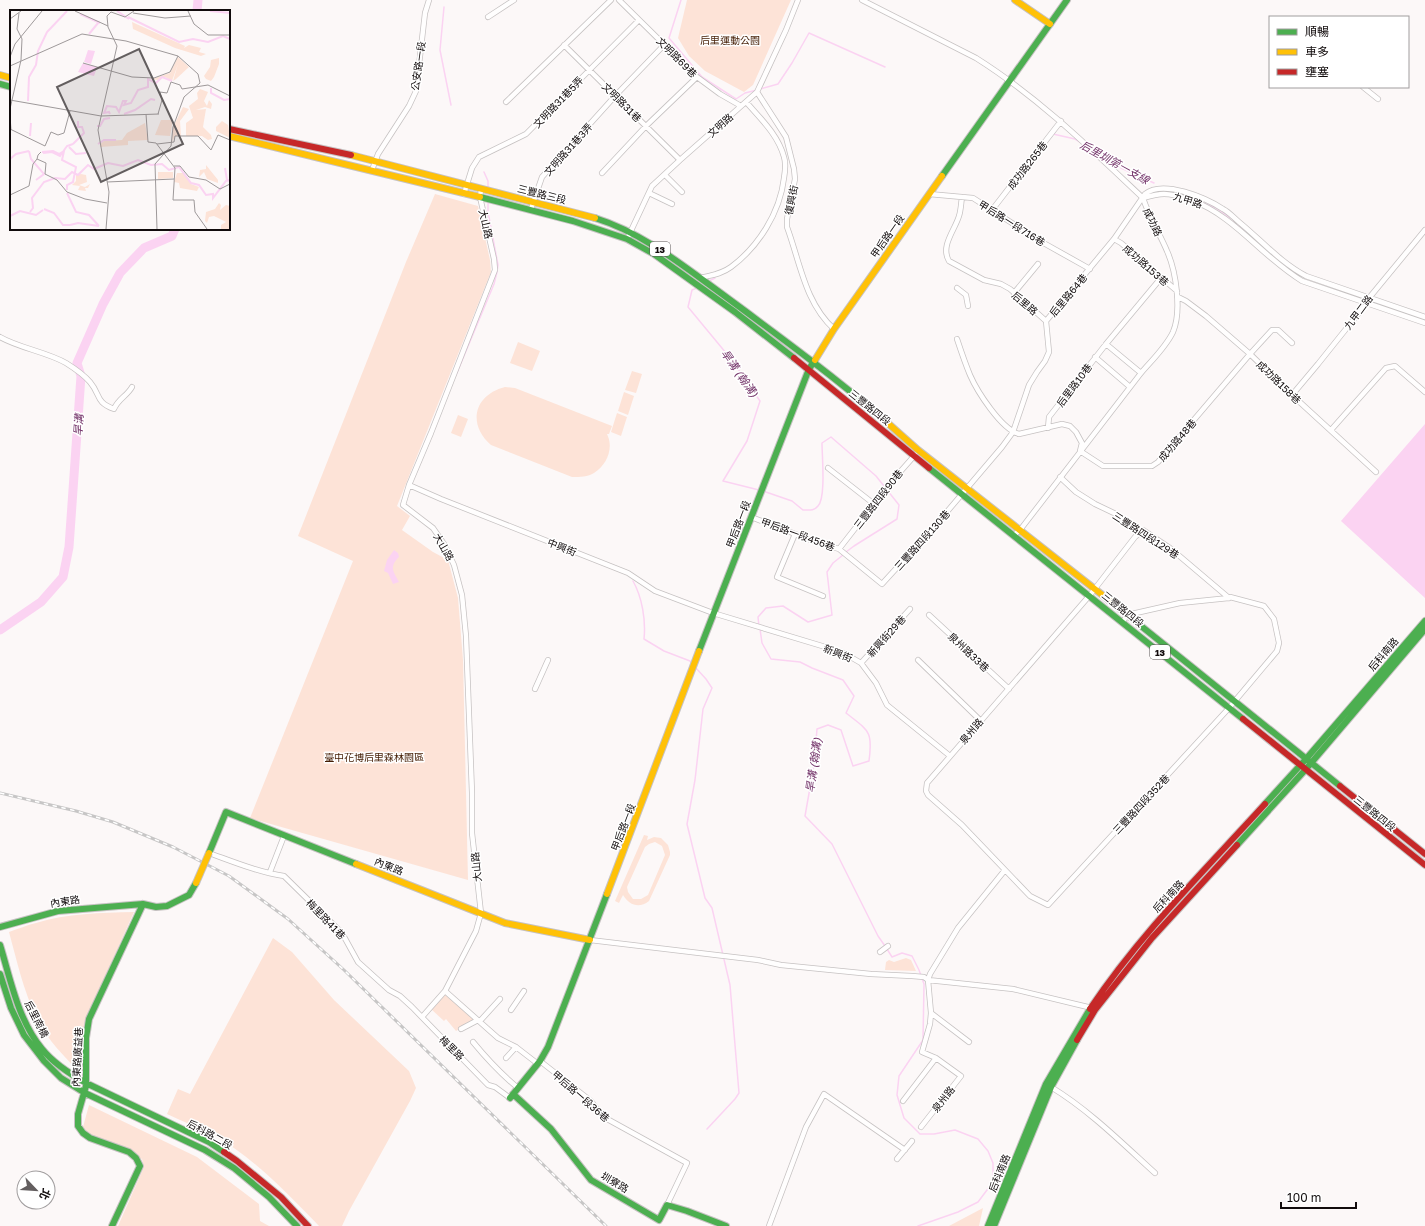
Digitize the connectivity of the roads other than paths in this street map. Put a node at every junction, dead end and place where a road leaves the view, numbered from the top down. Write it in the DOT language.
graph roads {
  1 [pos="429,0"];
  2 [pos="514,0"];
  3 [pos="612,0"];
  4 [pos="619,0"];
  5 [pos="798,0"];
  6 [pos="862,0"];
  7 [pos="1015,0"];
  8 [pos="1067,0"];
  9 [pos="488,16"];
  10 [pos="639,20"];
  11 [pos="1050,24"];
  12 [pos="665,44"];
  13 [pos="564,45"];
  14 [pos="589,70"];
  15 [pos="0,75"];
  16 [pos="696,77"];
  17 [pos="10,78"];
  18 [pos="1010,82"];
  19 [pos="0,84"];
  20 [pos="10,87"];
  21 [pos="1364,88"];
  22 [pos="757,92"];
  23 [pos="616,95"];
  24 [pos="1378,99"];
  25 [pos="506,102"];
  26 [pos="747,102"];
  27 [pos="741,106"];
  28 [pos="1061,121"];
  29 [pos="646,126"];
  30 [pos="230,129"];
  31 [pos="230,136"];
  32 [pos="680,160"];
  33 [pos="374,162"];
  34 [pos="372,170"];
  35 [pos="602,173"];
  36 [pos="665,174"];
  37 [pos="467,186"];
  38 [pos="481,190"];
  39 [pos="682,192"];
  40 [pos="649,193"];
  41 [pos="464,194"];
  42 [pos="929,194"];
  43 [pos="962,196"];
  44 [pos="480,197"];
  45 [pos="1143,198"];
  46 [pos="533,202"];
  47 [pos="672,204"];
  48 [pos="531,209"];
  49 [pos="992,210"];
  50 [pos="1425,230"];
  51 [pos="630,233"];
  52 [pos="627,239"];
  53 [pos="1114,240"];
  54 [pos="1038,264"];
  55 [pos="1090,269"];
  56 [pos="700,277"];
  57 [pos="1161,278"];
  58 [pos="696,283"];
  59 [pos="957,288"];
  60 [pos="1177,291"];
  61 [pos="1014,293"];
  62 [pos="1178,297"];
  63 [pos="1368,298"];
  64 [pos="1366,304"];
  65 [pos="968,306"];
  66 [pos="1425,317"];
  67 [pos="1046,321"];
  68 [pos="1425,322"];
  69 [pos="834,329"];
  70 [pos="0,337"];
  71 [pos="957,339"];
  72 [pos="1292,343"];
  73 [pos="1106,344"];
  74 [pos="1250,354"];
  75 [pos="1095,357"];
  76 [pos="813,362"];
  77 [pos="809,369"];
  78 [pos="1141,373"];
  79 [pos="132,387"];
  80 [pos="1130,387"];
  81 [pos="1425,392"];
  82 [pos="1292,394"];
  83 [pos="1048,428"];
  84 [pos="1331,430"];
  85 [pos="1013,432"];
  86 [pos="918,450"];
  87 [pos="1080,451"];
  88 [pos="914,456"];
  89 [pos="828,468"];
  90 [pos="1376,472"];
  91 [pos="1060,477"];
  92 [pos="409,485"];
  93 [pos="964,491"];
  94 [pos="874,504"];
  95 [pos="751,517"];
  96 [pos="1020,530"];
  97 [pos="1140,533"];
  98 [pos="795,534"];
  99 [pos="1014,535"];
  100 [pos="839,549"];
  101 [pos="880,584"];
  102 [pos="1095,589"];
  103 [pos="1090,595"];
  104 [pos="823,596"];
  105 [pos="1229,598"];
  106 [pos="910,608"];
  107 [pos="713,614"];
  108 [pos="929,615"];
  109 [pos="1127,615"];
  110 [pos="1425,621"];
  111 [pos="1123,622"];
  112 [pos="1425,629"];
  113 [pos="548,660"];
  114 [pos="918,660"];
  115 [pos="1393,662"];
  116 [pos="861,663"];
  117 [pos="535,689"];
  118 [pos="1008,689"];
  119 [pos="1234,702"];
  120 [pos="1229,708"];
  121 [pos="981,720"];
  122 [pos="950,756"];
  123 [pos="1309,761"];
  124 [pos="1304,767"];
  125 [pos="284,836"];
  126 [pos="209,853"];
  127 [pos="1425,854"];
  128 [pos="1425,865"];
  129 [pos="1005,870"];
  130 [pos="270,872"];
  131 [pos="143,904"];
  132 [pos="1048,905"];
  133 [pos="481,913"];
  134 [pos="0,927"];
  135 [pos="590,940"];
  136 [pos="0,945"];
  137 [pos="888,946"];
  138 [pos="880,952"];
  139 [pos="0,974"];
  140 [pos="924,978"];
  141 [pos="445,991"];
  142 [pos="524,991"];
  143 [pos="500,999"];
  144 [pos="1093,1009"];
  145 [pos="511,1010"];
  146 [pos="931,1013"];
  147 [pos="422,1017"];
  148 [pos="479,1020"];
  149 [pos="461,1029"];
  150 [pos="473,1042"];
  151 [pos="969,1042"];
  152 [pos="516,1047"];
  153 [pos="506,1058"];
  154 [pos="936,1058"];
  155 [pos="539,1062"];
  156 [pos="86,1083"];
  157 [pos="1048,1085"];
  158 [pos="518,1088"];
  159 [pos="85,1093"];
  160 [pos="512,1096"];
  161 [pos="903,1101"];
  162 [pos="921,1127"];
  163 [pos="912,1141"];
  164 [pos="905,1150"];
  165 [pos="897,1159"];
  166 [pos="1155,1173"];
  167 [pos="667,1205"];
  168 [pos="112,1226"];
  169 [pos="297,1226"];
  170 [pos="308,1226"];
  171 [pos="726,1226"];
  172 [pos="769,1226"];
  173 [pos="988,1226"];
  174 [pos="994,1226"];
  1 -- 33 [label="street, 公安路一段"];
  2 -- 9 [label="street"];
  3 -- 13 [label="street"];
  4 -- 10 [label="street, 文明路69巷"];
  5 -- 22 [label="street, 文明路"];
  6 -- 18 [label="street, 成功路"];
  7 -- 11 [label="main road"];
  8 -- 11 [label="main road, 甲后路一段"];
  10 -- 12 [label="street, 文明路69巷"];
  10 -- 14 [label="street, 文明路31巷5弄"];
  11 -- 18 [label="main road, 甲后路一段"];
  12 -- 16 [label="street, 文明路69巷"];
  12 -- 23 [label="street, 文明路31巷3弄"];
  13 -- 14 [label="street, 文明路31巷"];
  13 -- 25 [label="street"];
  14 -- 23 [label="street, 文明路31巷"];
  14 -- 37 [label="street, 文明路31巷5弄"];
  15 -- 17 [label="main road"];
  16 -- 27 [label="street, 文明路69巷"];
  16 -- 29 [label="street"];
  18 -- 28 [label="street, 成功路"];
  18 -- 42 [label="main road, 甲后路一段"];
  19 -- 20 [label="main road"];
  21 -- 24 [label="street"];
  22 -- 26 [label="street, 文明路"];
  22 -- 69 [label="street, 復興街"];
  23 -- 29 [label="street, 文明路31巷"];
  23 -- 46 [label="street, 文明路31巷3弄"];
  26 -- 27 [label="street, 文明路"];
  26 -- 56 [label="street, 復興街"];
  27 -- 32 [label="street, 文明路"];
  28 -- 45 [label="street, 成功路"];
  28 -- 49 [label="street, 成功路265巷"];
  29 -- 32 [label="street, 文明路31巷"];
  29 -- 35 [label="street"];
  30 -- 33 [label="main road, 三豐路三段 / 13"];
  31 -- 34 [label="main road, 三豐路三段 / 13"];
  32 -- 36 [label="street, 文明路"];
  33 -- 34 [label="street, 公安路一段"];
  33 -- 37 [label="main road, 三豐路三段 / 13"];
  34 -- 41 [label="main road, 三豐路三段 / 13"];
  36 -- 39 [label="street"];
  36 -- 40 [label="street, 文明路"];
  37 -- 38 [label="main road, 三豐路三段 / 13"];
  37 -- 41 [label="street, 文明路31巷5弄"];
  38 -- 44 [label="street, 大山路"];
  38 -- 46 [label="main road, 三豐路三段 / 13"];
  40 -- 47 [label="street"];
  40 -- 51 [label="street, 文明路"];
  41 -- 44 [label="main road, 三豐路三段 / 13"];
  42 -- 43 [label="street, 甲后路一段716巷"];
  42 -- 69 [label="main road, 甲后路一段"];
  43 -- 49 [label="street, 甲后路一段716巷"];
  43 -- 61 [label="street, 后里路"];
  44 -- 48 [label="main road, 三豐路三段 / 13"];
  44 -- 92 [label="street, 大山路"];
  45 -- 53 [label="street, 后里路64巷"];
  45 -- 60 [label="street, 成功路"];
  45 -- 63 [label="street, 九甲路"];
  45 -- 64 [label="street, 九甲路"];
  46 -- 48 [label="street, 文明路31巷3弄"];
  46 -- 51 [label="main road, 三豐路三段 / 13"];
  48 -- 52 [label="main road, 三豐路三段 / 13"];
  49 -- 55 [label="street, 甲后路一段716巷"];
  50 -- 63 [label="street, 九甲二路"];
  51 -- 52 [label="street, 文明路"];
  51 -- 56 [label="main road, 三豐路三段 / 13"];
  52 -- 58 [label="main road, 三豐路三段 / 13"];
  53 -- 55 [label="street, 后里路64巷"];
  53 -- 57 [label="street, 成功路153巷"];
  54 -- 61 [label="street"];
  55 -- 67 [label="street, 后里路64巷"];
  56 -- 58 [label="street"];
  56 -- 76 [label="main road, 三豐路三段 / 13"];
  57 -- 60 [label="street, 成功路153巷"];
  57 -- 73 [label="street, 后里路10巷"];
  58 -- 77 [label="main road, 三豐路三段 / 13"];
  59 -- 65 [label="street"];
  60 -- 62 [label="street, 成功路"];
  61 -- 67 [label="street, 后里路"];
  62 -- 74 [label="street, 成功路158巷"];
  62 -- 78 [label="street, 成功路"];
  63 -- 64 [label="street, 九甲二路"];
  63 -- 66 [label="street, 九甲路"];
  64 -- 68 [label="street, 九甲路"];
  64 -- 82 [label="street, 九甲二路"];
  67 -- 85 [label="street, 后里路"];
  69 -- 76 [label="main road, 甲后路一段"];
  70 -- 79 [label="street"];
  71 -- 85 [label="street"];
  72 -- 74 [label="street, 成功路48巷"];
  73 -- 75 [label="street, 后里路10巷"];
  73 -- 78 [label="street"];
  74 -- 82 [label="street, 成功路158巷"];
  74 -- 87 [label="street, 成功路48巷"];
  75 -- 80 [label="street"];
  75 -- 83 [label="street, 后里路10巷"];
  76 -- 77 [label="main road, 甲后路一段"];
  76 -- 86 [label="main road, 三豐路四段 / 13"];
  77 -- 88 [label="main road, 三豐路四段 / 13"];
  77 -- 95 [label="main road, 甲后路一段"];
  78 -- 80 [label="street, 成功路"];
  80 -- 87 [label="street, 成功路"];
  81 -- 84 [label="street"];
  82 -- 84 [label="street, 成功路158巷"];
  83 -- 85 [label="street"];
  83 -- 87 [label="street"];
  84 -- 90 [label="street, 成功路158巷"];
  85 -- 93 [label="street, 后里路"];
  86 -- 88 [label="street, 三豐路四段90巷"];
  86 -- 93 [label="main road, 三豐路四段 / 13"];
  87 -- 91 [label="street, 成功路"];
  88 -- 93 [label="main road, 三豐路四段 / 13"];
  88 -- 94 [label="street, 三豐路四段90巷"];
  89 -- 94 [label="street"];
  91 -- 96 [label="street, 成功路"];
  91 -- 97 [label="street, 三豐路四段129巷"];
  92 -- 107 [label="street, 中興街"];
  92 -- 133 [label="street, 大山路"];
  93 -- 96 [label="main road, 三豐路四段 / 13"];
  93 -- 99 [label="main road, 三豐路四段 / 13"];
  93 -- 101 [label="street, 三豐路四段130巷"];
  94 -- 100 [label="street, 三豐路四段90巷"];
  95 -- 98 [label="street, 甲后路一段456巷"];
  95 -- 107 [label="main road, 甲后路一段"];
  96 -- 99 [label="street, 成功路"];
  96 -- 102 [label="main road, 三豐路四段 / 13"];
  97 -- 102 [label="street, 泉州路"];
  97 -- 105 [label="street, 三豐路四段129巷"];
  98 -- 100 [label="street, 甲后路一段456巷"];
  98 -- 104 [label="street"];
  99 -- 103 [label="main road, 三豐路四段 / 13"];
  100 -- 101 [label="street, 甲后路一段456巷"];
  102 -- 103 [label="street, 泉州路"];
  102 -- 109 [label="main road, 三豐路四段 / 13"];
  103 -- 111 [label="main road, 三豐路四段 / 13"];
  103 -- 118 [label="street, 泉州路"];
  105 -- 109 [label="street"];
  105 -- 119 [label="street, 三豐路四段352巷"];
  106 -- 116 [label="street, 新興街29巷"];
  107 -- 116 [label="street, 新興街"];
  107 -- 135 [label="main road, 甲后路一段"];
  108 -- 118 [label="street, 泉州路33巷"];
  109 -- 111 [label="street"];
  109 -- 119 [label="main road, 三豐路四段 / 13"];
  110 -- 115 [label="main road, 后科南路"];
  111 -- 120 [label="main road, 三豐路四段 / 13"];
  112 -- 115 [label="main road, 后科南路"];
  113 -- 117 [label="street"];
  114 -- 121 [label="street"];
  115 -- 123 [label="main road, 后科南路"];
  116 -- 122 [label="street, 新興街"];
  118 -- 121 [label="street, 泉州路"];
  119 -- 120 [label="street, 三豐路四段352巷"];
  119 -- 123 [label="main road, 三豐路四段 / 13"];
  120 -- 124 [label="main road, 三豐路四段 / 13"];
  120 -- 132 [label="street, 三豐路四段352巷"];
  121 -- 122 [label="street, 泉州路"];
  122 -- 129 [label="street, 泉州路"];
  123 -- 124 [label="main road, 后科南路"];
  123 -- 127 [label="main road, 三豐路四段 / 13"];
  124 -- 128 [label="main road, 三豐路四段 / 13"];
  124 -- 144 [label="main road, 后科南路"];
  125 -- 126 [label="main road, 內東路"];
  125 -- 130 [label="street"];
  125 -- 133 [label="main road, 內東路"];
  126 -- 130 [label="street, 梅里路41巷"];
  126 -- 131 [label="main road, 內東路, bridge"];
  129 -- 132 [label="street, 泉州路"];
  129 -- 140 [label="street"];
  130 -- 147 [label="street, 梅里路41巷"];
  131 -- 134 [label="main road, 內東路"];
  131 -- 156 [label="main road, 內東路廣益巷"];
  133 -- 135 [label="main road, 內東路"];
  133 -- 141 [label="street"];
  135 -- 140 [label="street"];
  135 -- 155 [label="main road, 甲后路一段"];
  136 -- 156 [label="main road, 后里南橋"];
  137 -- 138 [label="street"];
  139 -- 159 [label="main road, 后里南橋"];
  140 -- 144 [label="street"];
  140 -- 146 [label="street, 泉州路"];
  141 -- 147 [label="street"];
  141 -- 148 [label="street"];
  142 -- 145 [label="street"];
  143 -- 148 [label="street"];
  144 -- 157 [label="main road, 后科南路"];
  146 -- 151 [label="street"];
  146 -- 154 [label="street, 泉州路"];
  147 -- 160 [label="street, 梅里路"];
  148 -- 149 [label="street"];
  148 -- 152 [label="street"];
  150 -- 158 [label="street"];
  152 -- 153 [label="street"];
  152 -- 155 [label="street"];
  154 -- 161 [label="street"];
  154 -- 162 [label="street, 泉州路"];
  155 -- 158 [label="main road, 甲后路一段"];
  155 -- 167 [label="street, 甲后路一段36巷"];
  156 -- 159 [label="main road, 內東路廣益巷"];
  156 -- 170 [label="main road, 后科路二段"];
  157 -- 166 [label="street"];
  157 -- 173 [label="main road, 后科南路"];
  157 -- 174 [label="main road, 后科南路"];
  158 -- 160 [label="main road, 甲后路一段"];
  159 -- 168 [label="main road, 內東路廣益巷"];
  159 -- 169 [label="main road, 后科路二段"];
  160 -- 167 [label="main road, 圳寮路"];
  163 -- 164 [label="street"];
  164 -- 165 [label="street"];
  164 -- 172 [label="street"];
  167 -- 171 [label="main road"];
}
